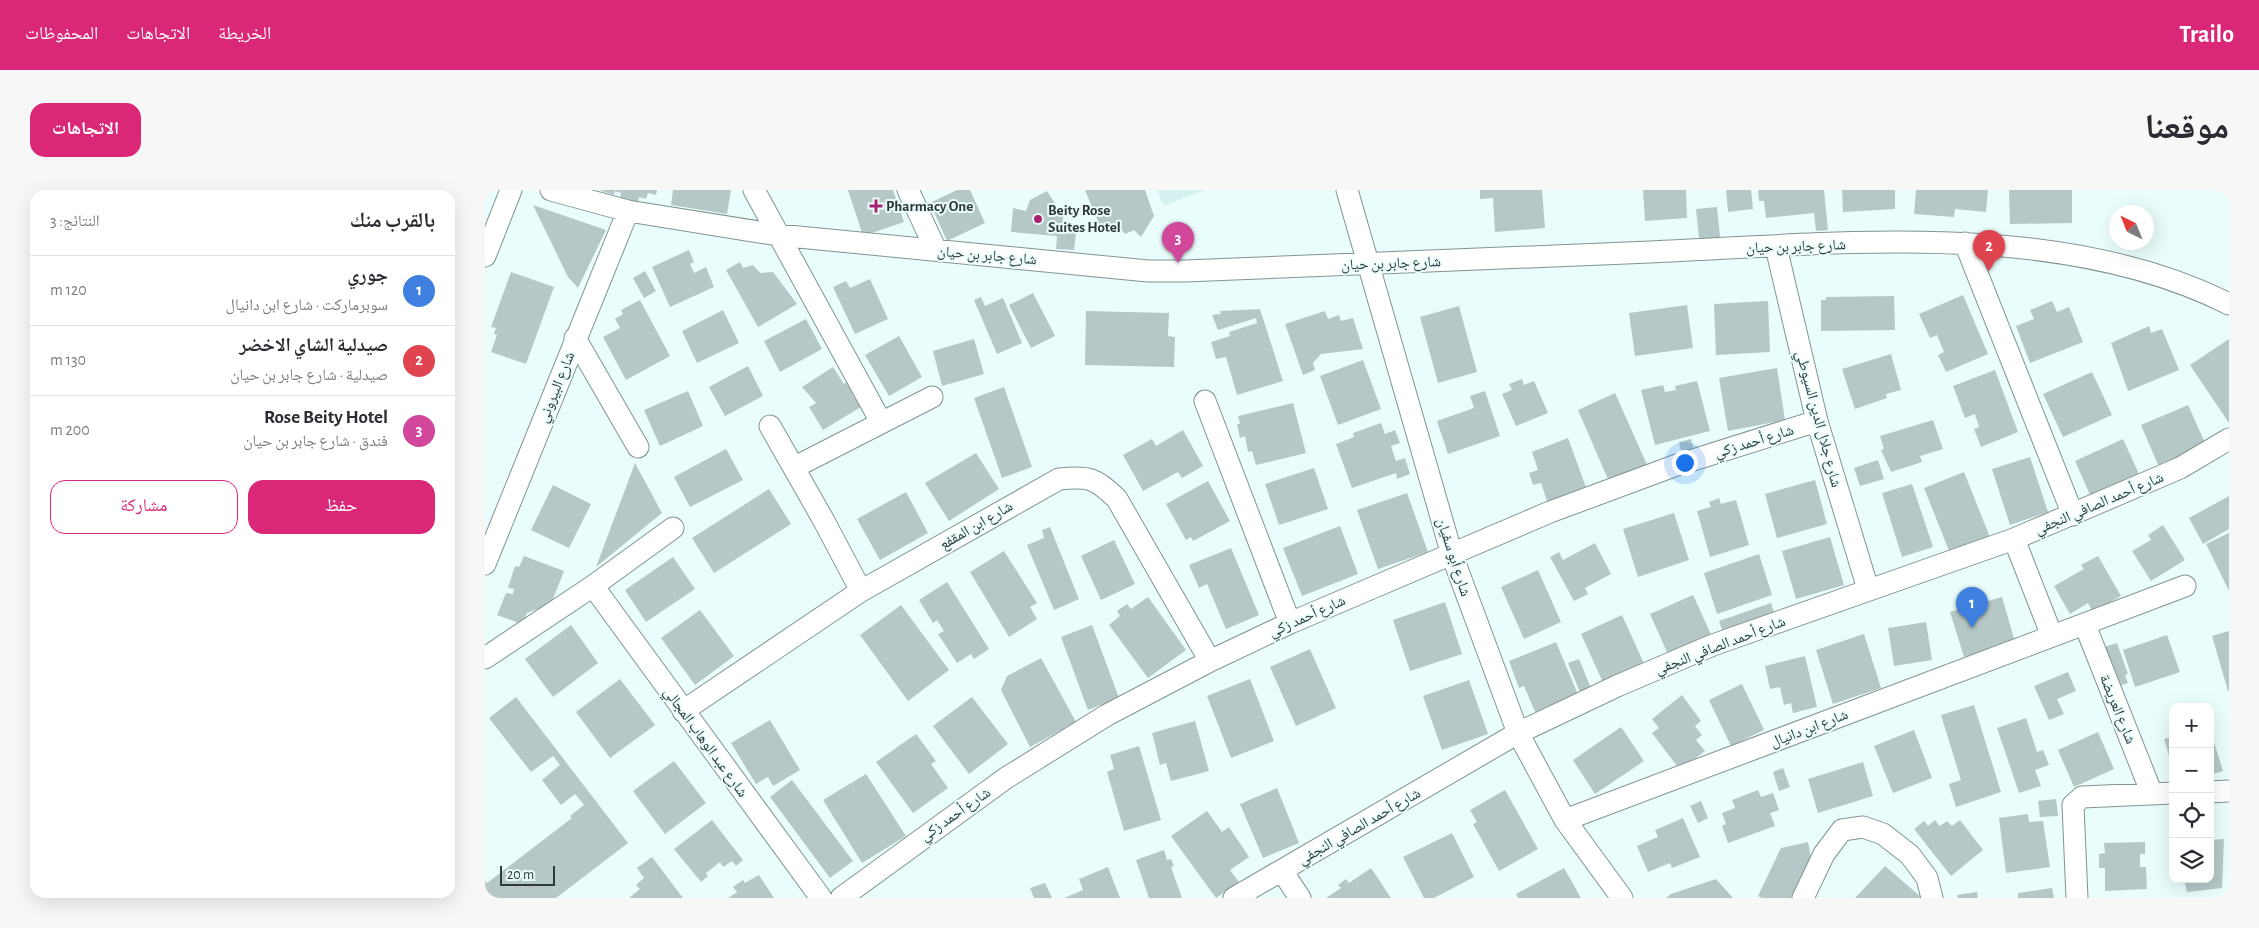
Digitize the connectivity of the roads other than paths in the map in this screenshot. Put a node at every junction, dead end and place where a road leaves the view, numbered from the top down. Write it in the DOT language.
graph roads {
  1 [pos="511,190"];
  2 [pos="551,190"];
  3 [pos="754,190"];
  4 [pos="908,190"];
  5 [pos="1347,190"];
  6 [pos="628,211"];
  7 [pos="778,235"];
  8 [pos="1965,243"];
  9 [pos="1775,247"];
  10 [pos="936,250"];
  11 [pos="485,256"];
  12 [pos="1367,264"];
  13 [pos="2229,304"];
  14 [pos="575,338"];
  15 [pos="933,397"];
  16 [pos="1205,400"];
  17 [pos="1817,421"];
  18 [pos="881,422"];
  19 [pos="770,426"];
  20 [pos="2229,439"];
  21 [pos="639,447"];
  22 [pos="795,467"];
  23 [pos="2073,515"];
  24 [pos="673,528"];
  25 [pos="2014,539"];
  26 [pos="1452,555"];
  27 [pos="485,564"];
  28 [pos="593,586"];
  29 [pos="2185,586"];
  30 [pos="1868,589"];
  31 [pos="861,591"];
  32 [pos="1290,623"];
  33 [pos="2085,625"];
  34 [pos="2052,636"];
  35 [pos="485,658"];
  36 [pos="1210,662"];
  37 [pos="683,710"];
  38 [pos="1518,733"];
  39 [pos="2229,791"];
  40 [pos="2214,792"];
  41 [pos="2169,793"];
  42 [pos="2152,794"];
  43 [pos="1565,820"];
  44 [pos="1282,871"];
  45 [pos="821,898"];
  46 [pos="841,898"];
  47 [pos="1233,898"];
  48 [pos="1300,898"];
  49 [pos="1622,898"];
  50 [pos="1803,898"];
  51 [pos="1932,898"];
  52 [pos="2077,898"];
  1 -- 11 [label="street"];
  2 -- 6 [label="street, شارع جابر بن حيان"];
  3 -- 7 [label="street"];
  4 -- 10 [label="street"];
  5 -- 12 [label="street, شارع أبو سفيان"];
  6 -- 7 [label="street, شارع جابر بن حيان"];
  6 -- 14 [label="street, شارع البيروني"];
  7 -- 10 [label="street, شارع جابر بن حيان"];
  7 -- 18 [label="street"];
  8 -- 9 [label="street, شارع جابر بن حيان"];
  8 -- 13 [label="street, شارع جابر بن حيان"];
  8 -- 23 [label="street"];
  9 -- 12 [label="street, شارع جابر بن حيان"];
  9 -- 17 [label="street, شارع جلال الدين السيوطي"];
  10 -- 12 [label="street, شارع جابر بن حيان"];
  12 -- 26 [label="street, شارع أبو سفيان"];
  14 -- 21 [label="street"];
  14 -- 27 [label="street, شارع البيروني"];
  15 -- 18 [label="street"];
  16 -- 32 [label="street"];
  17 -- 26 [label="street, شارع أحمد زكي"];
  17 -- 30 [label="street, شارع جلال الدين السيوطي"];
  18 -- 22 [label="street"];
  19 -- 22 [label="street"];
  20 -- 23 [label="street, شارع أحمد الصافي النجفي"];
  22 -- 31 [label="street"];
  23 -- 25 [label="street, شارع أحمد الصافي النجفي"];
  24 -- 28 [label="street"];
  25 -- 30 [label="street, شارع أحمد الصافي النجفي"];
  25 -- 34 [label="street"];
  26 -- 32 [label="street, شارع أحمد زكي"];
  26 -- 38 [label="street, شارع أبو سفيان"];
  28 -- 35 [label="street"];
  28 -- 37 [label="street, شارع عبد الوهاب المجالي"];
  29 -- 33 [label="street, شارع ابن دانيال"];
  30 -- 38 [label="street, شارع أحمد الصافي النجفي"];
  31 -- 36 [label="street, شارع ابن المقفع"];
  31 -- 37 [label="street, شارع ابن المقفع"];
  32 -- 36 [label="street, شارع أحمد زكي"];
  33 -- 34 [label="street, شارع ابن دانيال"];
  33 -- 42 [label="street, شارع العريضة"];
  34 -- 43 [label="street, شارع ابن دانيال"];
  36 -- 46 [label="street, شارع أحمد زكي"];
  37 -- 45 [label="street, شارع عبد الوهاب المجالي"];
  38 -- 43 [label="street, شارع أبو سفيان"];
  38 -- 44 [label="street, شارع أحمد الصافي النجفي"];
  39 -- 40 [label="street"];
  41 -- 42 [label="street"];
  42 -- 52 [label="street"];
  43 -- 49 [label="street, شارع أبو سفيان"];
  44 -- 47 [label="street, شارع أحمد الصافي النجفي"];
  44 -- 48 [label="street"];
  50 -- 51 [label="street"];
}
